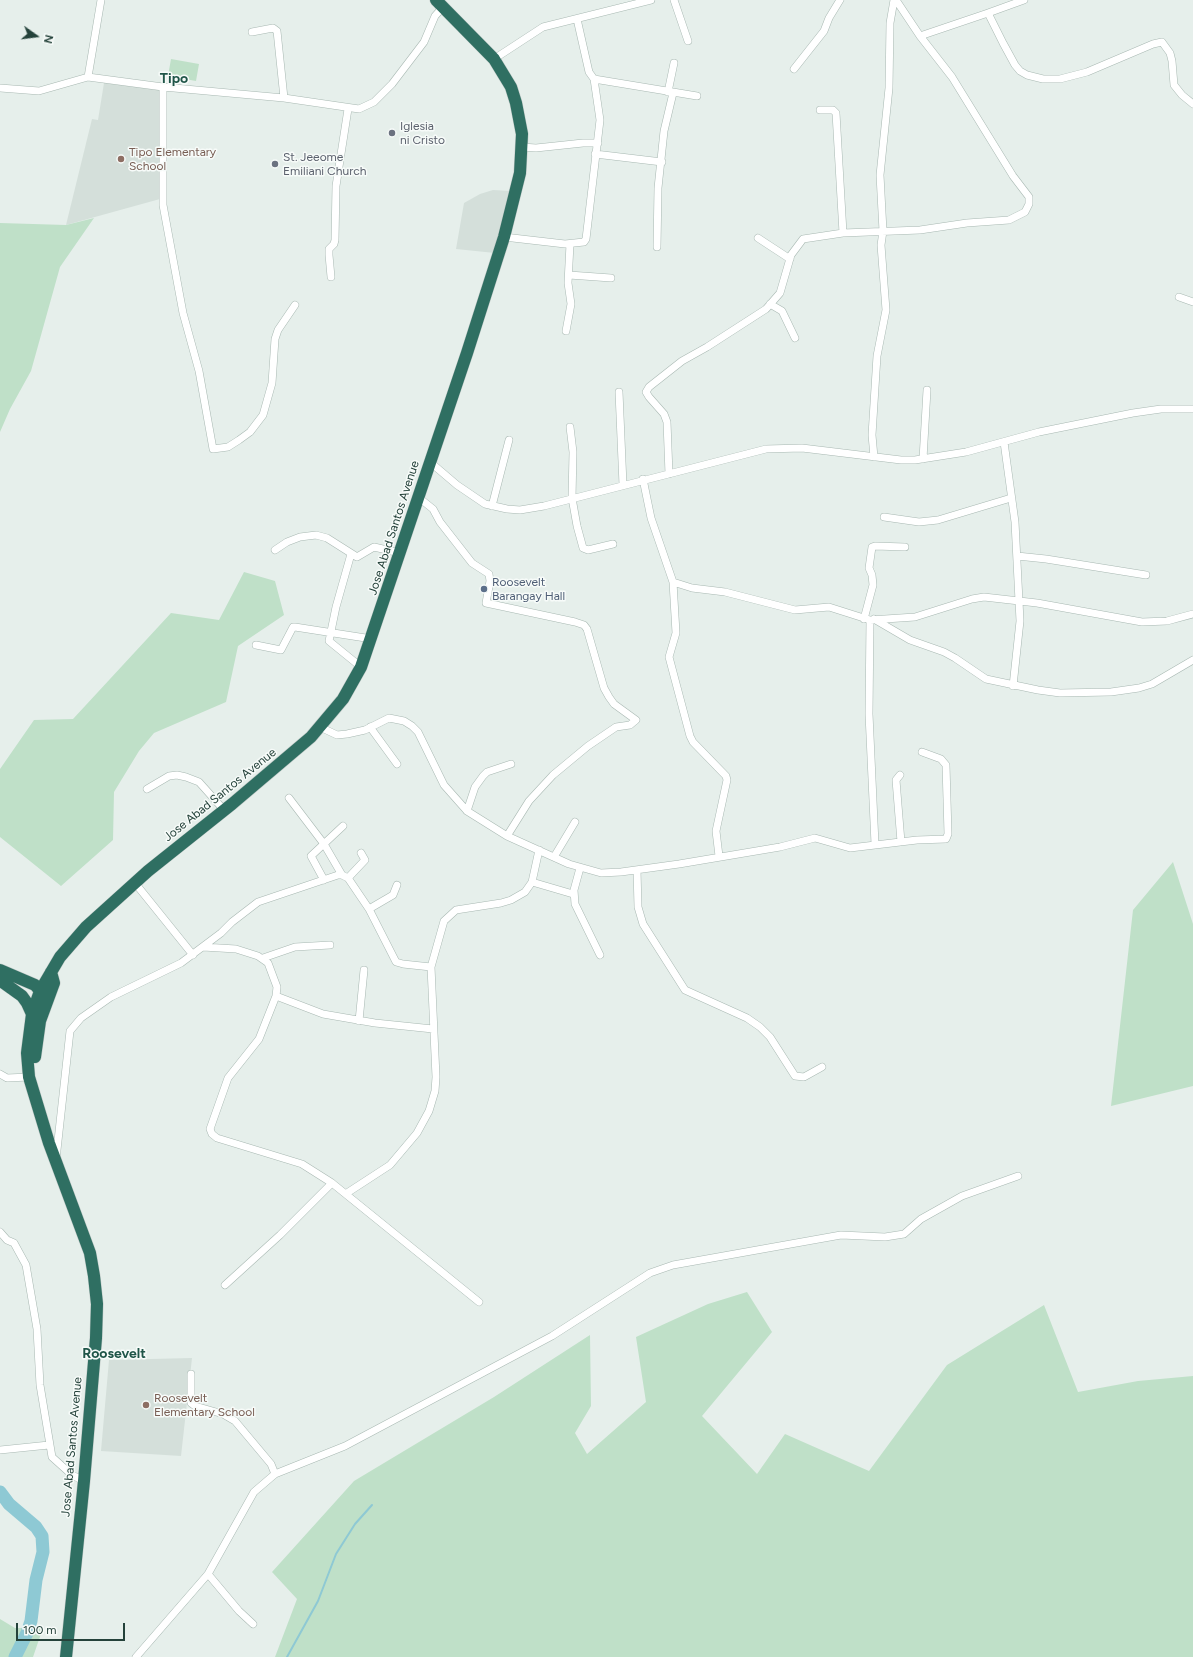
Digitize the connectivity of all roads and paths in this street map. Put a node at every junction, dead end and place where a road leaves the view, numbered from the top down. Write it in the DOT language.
graph roads {
  1 [pos="101,0"];
  2 [pos="651,0"];
  3 [pos="674,0"];
  4 [pos="840,0"];
  5 [pos="895,0"];
  6 [pos="1024,0"];
  7 [pos="439,3"];
  8 [pos="988,13"];
  9 [pos="577,19"];
  10 [pos="252,32"];
  11 [pos="920,36"];
  12 [pos="688,41"];
  13 [pos="494,59"];
  14 [pos="674,63"];
  15 [pos="794,69"];
  16 [pos="88,77"];
  17 [pos="594,79"];
  18 [pos="162,87"];
  19 [pos="0,88"];
  20 [pos="671,92"];
  21 [pos="697,96"];
  22 [pos="284,98"];
  23 [pos="1193,104"];
  24 [pos="348,109"];
  25 [pos="820,110"];
  26 [pos="598,143"];
  27 [pos="522,147"];
  28 [pos="595,154"];
  29 [pos="662,162"];
  30 [pos="882,231"];
  31 [pos="843,233"];
  32 [pos="504,237"];
  33 [pos="758,238"];
  34 [pos="570,244"];
  35 [pos="657,247"];
  36 [pos="790,259"];
  37 [pos="569,275"];
  38 [pos="331,277"];
  39 [pos="611,278"];
  40 [pos="1179,297"];
  41 [pos="1193,302"];
  42 [pos="770,304"];
  43 [pos="296,305"];
  44 [pos="566,332"];
  45 [pos="795,338"];
  46 [pos="927,390"];
  47 [pos="619,392"];
  48 [pos="1193,409"];
  49 [pos="570,427"];
  50 [pos="509,440"];
  51 [pos="1004,442"];
  52 [pos="874,457"];
  53 [pos="923,459"];
  54 [pos="430,462"];
  55 [pos="669,474"];
  56 [pos="643,479"];
  57 [pos="622,485"];
  58 [pos="418,498"];
  59 [pos="572,498"];
  60 [pos="1011,498"];
  61 [pos="492,506"];
  62 [pos="884,516"];
  63 [pos="613,544"];
  64 [pos="905,547"];
  65 [pos="275,550"];
  66 [pos="400,553"];
  67 [pos="351,554"];
  68 [pos="1017,556"];
  69 [pos="1146,575"];
  70 [pos="673,582"];
  71 [pos="1019,601"];
  72 [pos="1193,614"];
  73 [pos="869,619"];
  74 [pos="332,631"];
  75 [pos="372,639"];
  76 [pos="256,645"];
  77 [pos="1193,660"];
  78 [pos="361,667"];
  79 [pos="1013,686"];
  80 [pos="320,727"];
  81 [pos="370,727"];
  82 [pos="922,752"];
  83 [pos="397,764"];
  84 [pos="512,764"];
  85 [pos="900,775"];
  86 [pos="147,789"];
  87 [pos="289,798"];
  88 [pos="224,810"];
  89 [pos="467,811"];
  90 [pos="575,822"];
  91 [pos="343,826"];
  92 [pos="507,836"];
  93 [pos="901,842"];
  94 [pos="324,844"];
  95 [pos="875,844"];
  96 [pos="539,850"];
  97 [pos="361,852"];
  98 [pos="719,856"];
  99 [pos="554,857"];
  100 [pos="580,868"];
  101 [pos="637,870"];
  102 [pos="345,876"];
  103 [pos="324,880"];
  104 [pos="532,882"];
  105 [pos="135,883"];
  106 [pos="397,885"];
  107 [pos="573,894"];
  108 [pos="369,909"];
  109 [pos="330,944"];
  110 [pos="203,948"];
  111 [pos="193,955"];
  112 [pos="600,955"];
  113 [pos="263,958"];
  114 [pos="431,967"];
  115 [pos="364,970"];
  116 [pos="51,972"];
  117 [pos="1,976"];
  118 [pos="40,991"];
  119 [pos="276,996"];
  120 [pos="36,1018"];
  121 [pos="360,1021"];
  122 [pos="433,1029"];
  123 [pos="822,1067"];
  124 [pos="0,1074"];
  125 [pos="29,1077"];
  126 [pos="38,1105"];
  127 [pos="56,1161"];
  128 [pos="1018,1176"];
  129 [pos="332,1183"];
  130 [pos="347,1193"];
  131 [pos="0,1232"];
  132 [pos="225,1285"];
  133 [pos="479,1302"];
  134 [pos="192,1374"];
  135 [pos="49,1445"];
  136 [pos="0,1450"];
  137 [pos="275,1474"];
  138 [pos="84,1481"];
  139 [pos="208,1574"];
  140 [pos="253,1624"];
  141 [pos="66,1657"];
  142 [pos="136,1657"];
  1 -- 16 [label="street"];
  2 -- 9 [label="street"];
  3 -- 12 [label="street"];
  4 -- 15 [label="street"];
  5 -- 11 [label="street"];
  5 -- 30 [label="street"];
  6 -- 8 [label="street"];
  7 -- 13 [label="highway, Jose Abad Santos Avenue"];
  7 -- 24 [label="street"];
  8 -- 11 [label="street"];
  8 -- 23 [label="street"];
  9 -- 13 [label="street"];
  9 -- 17 [label="street"];
  10 -- 22 [label="street"];
  11 -- 30 [label="street"];
  13 -- 27 [label="highway, Jose Abad Santos Avenue"];
  14 -- 20 [label="street"];
  16 -- 18 [label="street"];
  16 -- 19 [label="street"];
  17 -- 20 [label="street"];
  17 -- 26 [label="street"];
  18 -- 22 [label="street"];
  18 -- 43 [label="street"];
  20 -- 21 [label="street"];
  20 -- 29 [label="street"];
  22 -- 24 [label="street"];
  24 -- 38 [label="street"];
  25 -- 31 [label="street"];
  26 -- 27 [label="street"];
  26 -- 28 [label="street"];
  27 -- 32 [label="highway, Jose Abad Santos Avenue"];
  28 -- 29 [label="street"];
  28 -- 34 [label="street"];
  29 -- 35 [label="street"];
  30 -- 31 [label="street"];
  30 -- 52 [label="street"];
  31 -- 36 [label="street"];
  32 -- 34 [label="street"];
  32 -- 54 [label="highway, Jose Abad Santos Avenue"];
  33 -- 36 [label="street"];
  34 -- 37 [label="street"];
  36 -- 42 [label="street"];
  37 -- 39 [label="street"];
  37 -- 44 [label="street"];
  40 -- 41 [label="street"];
  42 -- 45 [label="street"];
  42 -- 55 [label="street"];
  46 -- 53 [label="street"];
  47 -- 57 [label="street"];
  48 -- 51 [label="street"];
  49 -- 59 [label="street"];
  50 -- 61 [label="street"];
  51 -- 53 [label="street"];
  51 -- 60 [label="street"];
  52 -- 53 [label="street"];
  52 -- 55 [label="street"];
  54 -- 58 [label="highway, Jose Abad Santos Avenue"];
  54 -- 61 [label="street"];
  55 -- 56 [label="street"];
  56 -- 57 [label="street"];
  56 -- 70 [label="street"];
  57 -- 59 [label="street"];
  58 -- 66 [label="highway, Jose Abad Santos Avenue"];
  58 -- 92 [label="street"];
  59 -- 61 [label="street"];
  59 -- 63 [label="street"];
  60 -- 62 [label="street"];
  60 -- 68 [label="street"];
  64 -- 73 [label="street"];
  65 -- 67 [label="street"];
  66 -- 67 [label="street"];
  66 -- 75 [label="highway, Jose Abad Santos Avenue"];
  67 -- 74 [label="street"];
  68 -- 69 [label="street"];
  68 -- 71 [label="street"];
  70 -- 73 [label="street"];
  70 -- 98 [label="street"];
  71 -- 72 [label="street"];
  71 -- 73 [label="street"];
  71 -- 79 [label="street"];
  73 -- 79 [label="street"];
  73 -- 95 [label="street"];
  74 -- 75 [label="street"];
  74 -- 76 [label="street"];
  74 -- 78 [label="street"];
  75 -- 78 [label="highway, Jose Abad Santos Avenue"];
  77 -- 79 [label="street"];
  78 -- 80 [label="highway, Jose Abad Santos Avenue"];
  80 -- 81 [label="street"];
  80 -- 88 [label="highway, Jose Abad Santos Avenue"];
  81 -- 83 [label="street"];
  81 -- 89 [label="street"];
  82 -- 93 [label="street"];
  84 -- 89 [label="street"];
  85 -- 93 [label="street"];
  86 -- 88 [label="street"];
  87 -- 94 [label="street"];
  88 -- 105 [label="highway, Jose Abad Santos Avenue"];
  89 -- 92 [label="street"];
  90 -- 99 [label="street"];
  91 -- 94 [label="street"];
  92 -- 96 [label="street"];
  93 -- 95 [label="street"];
  94 -- 102 [label="street"];
  94 -- 103 [label="street"];
  95 -- 98 [label="street"];
  96 -- 99 [label="street"];
  96 -- 104 [label="street"];
  97 -- 102 [label="street"];
  98 -- 101 [label="street"];
  99 -- 100 [label="street"];
  100 -- 101 [label="street"];
  100 -- 107 [label="street"];
  101 -- 123 [label="street"];
  102 -- 103 [label="street"];
  102 -- 108 [label="street"];
  103 -- 110 [label="street"];
  104 -- 107 [label="street"];
  104 -- 114 [label="street"];
  105 -- 111 [label="street"];
  105 -- 116 [label="highway, Jose Abad Santos Avenue"];
  106 -- 108 [label="street"];
  107 -- 112 [label="street"];
  108 -- 114 [label="street"];
  109 -- 113 [label="street"];
  110 -- 111 [label="street"];
  110 -- 113 [label="street"];
  111 -- 127 [label="street"];
  113 -- 119 [label="street"];
  114 -- 122 [label="street"];
  115 -- 121 [label="street"];
  116 -- 117 [label="highway"];
  116 -- 118 [label="highway, Jose Abad Santos Avenue"];
  116 -- 120 [label="highway, Jose Abad Santos Avenue"];
  117 -- 118 [label="highway"];
  117 -- 120 [label="highway"];
  118 -- 120 [label="highway"];
  119 -- 121 [label="street"];
  119 -- 129 [label="street"];
  120 -- 125 [label="highway, Jose Abad Santos Avenue"];
  120 -- 126 [label="highway, Jose Abad Santos Avenue"];
  121 -- 122 [label="street"];
  122 -- 130 [label="street"];
  124 -- 125 [label="street"];
  125 -- 126 [label="highway, Jose Abad Santos Avenue"];
  126 -- 127 [label="highway, Jose Abad Santos Avenue"];
  127 -- 138 [label="highway, Jose Abad Santos Avenue"];
  128 -- 137 [label="street"];
  129 -- 130 [label="street"];
  129 -- 132 [label="street"];
  130 -- 133 [label="street"];
  131 -- 135 [label="street"];
  134 -- 137 [label="street"];
  135 -- 136 [label="street"];
  135 -- 138 [label="street"];
  137 -- 139 [label="street"];
  138 -- 141 [label="highway, Jose Abad Santos Avenue"];
  139 -- 140 [label="street"];
  139 -- 142 [label="street"];
}
